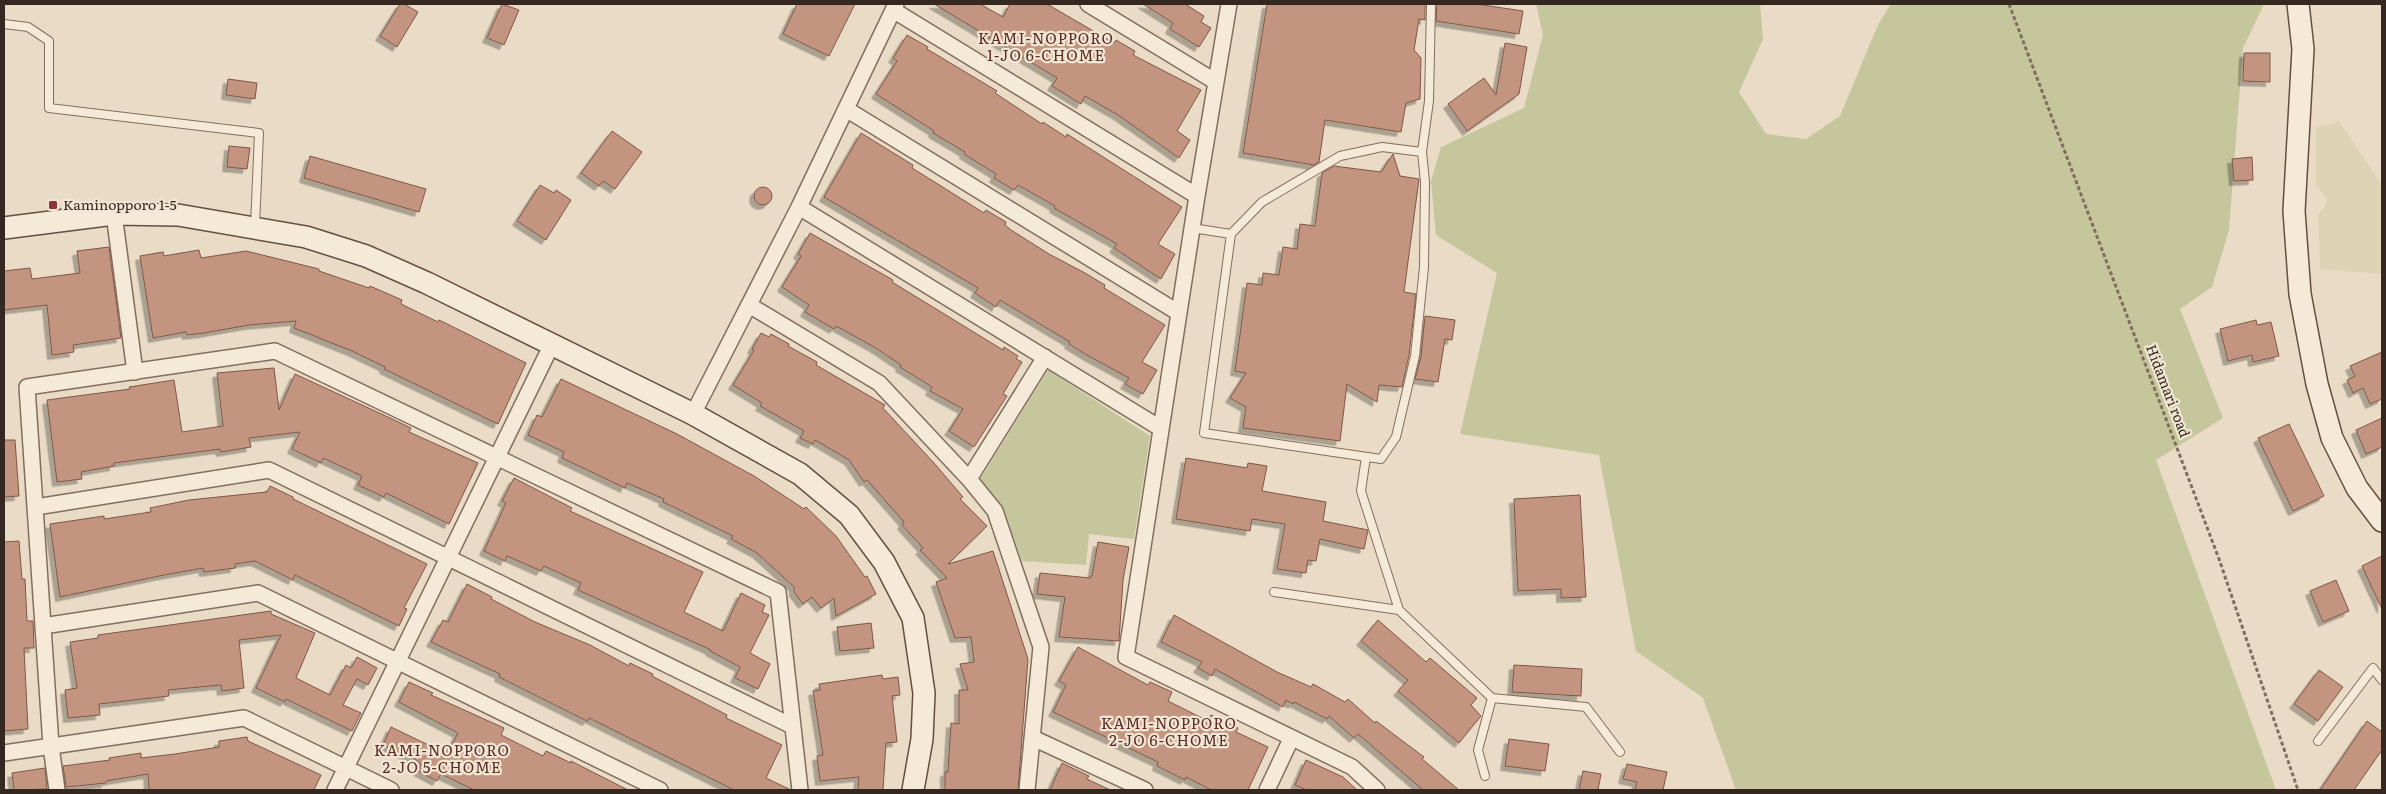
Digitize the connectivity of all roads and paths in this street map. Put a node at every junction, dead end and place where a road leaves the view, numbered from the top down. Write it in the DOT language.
graph roads {
  1 [pos="1088,4"];
  2 [pos="1229,4"];
  3 [pos="1431,4"];
  4 [pos="2009,4"];
  5 [pos="2298,4"];
  6 [pos="895,7"];
  7 [pos="4,24"];
  8 [pos="1216,82"];
  9 [pos="846,109"];
  10 [pos="1422,152"];
  11 [pos="1197,196"];
  12 [pos="799,207"];
  13 [pos="114,214"];
  14 [pos="255,227"];
  15 [pos="4,228"];
  16 [pos="1192,228"];
  17 [pos="1231,234"];
  18 [pos="749,305"];
  19 [pos="1179,313"];
  20 [pos="552,344"];
  21 [pos="1045,357"];
  22 [pos="135,372"];
  23 [pos="693,414"];
  24 [pos="1160,428"];
  25 [pos="498,457"];
  26 [pos="1366,457"];
  27 [pos="969,479"];
  28 [pos="36,507"];
  29 [pos="2382,521"];
  30 [pos="448,558"];
  31 [pos="1274,592"];
  32 [pos="1399,610"];
  33 [pos="43,626"];
  34 [pos="399,661"];
  35 [pos="2382,680"];
  36 [pos="1492,698"];
  37 [pos="792,726"];
  38 [pos="1032,738"];
  39 [pos="1291,739"];
  40 [pos="2318,741"];
  41 [pos="51,746"];
  42 [pos="1620,752"];
  43 [pos="4,754"];
  44 [pos="346,768"];
  45 [pos="1485,776"];
  46 [pos="57,790"];
  47 [pos="335,790"];
  48 [pos="391,790"];
  49 [pos="660,790"];
  50 [pos="800,790"];
  51 [pos="913,790"];
  52 [pos="1027,790"];
  53 [pos="1145,790"];
  54 [pos="1267,790"];
  55 [pos="1377,790"];
  56 [pos="2298,790"];
  1 -- 8 [label="street"];
  2 -- 8 [label="street"];
  3 -- 10 [label="lane"];
  4 -- 56 [label="path, Hidamari road"];
  5 -- 29 [label="street"];
  6 -- 9 [label="street"];
  6 -- 11 [label="street"];
  7 -- 14 [label="lane"];
  8 -- 11 [label="street"];
  9 -- 12 [label="street"];
  9 -- 19 [label="street"];
  10 -- 17 [label="lane"];
  10 -- 26 [label="lane"];
  11 -- 16 [label="street"];
  12 -- 18 [label="street"];
  12 -- 21 [label="street"];
  13 -- 14 [label="street"];
  13 -- 15 [label="street"];
  13 -- 22 [label="street"];
  14 -- 20 [label="street"];
  16 -- 17 [label="lane"];
  16 -- 19 [label="street"];
  17 -- 26 [label="lane"];
  18 -- 23 [label="street"];
  18 -- 27 [label="street"];
  19 -- 24 [label="street"];
  20 -- 23 [label="street"];
  20 -- 25 [label="street"];
  21 -- 24 [label="street"];
  21 -- 27 [label="street"];
  22 -- 25 [label="street"];
  22 -- 28 [label="street"];
  23 -- 51 [label="street"];
  24 -- 39 [label="street"];
  25 -- 30 [label="street"];
  25 -- 37 [label="street"];
  26 -- 32 [label="lane"];
  27 -- 38 [label="street"];
  28 -- 30 [label="street"];
  28 -- 33 [label="street"];
  30 -- 34 [label="street"];
  30 -- 37 [label="street"];
  31 -- 32 [label="lane"];
  32 -- 36 [label="lane"];
  33 -- 34 [label="street"];
  33 -- 41 [label="street"];
  34 -- 44 [label="street"];
  34 -- 49 [label="street"];
  35 -- 40 [label="lane"];
  36 -- 42 [label="lane"];
  36 -- 45 [label="lane"];
  37 -- 50 [label="street"];
  38 -- 52 [label="street"];
  38 -- 53 [label="street"];
  39 -- 54 [label="street"];
  39 -- 55 [label="street"];
  41 -- 43 [label="street"];
  41 -- 44 [label="street"];
  41 -- 46 [label="street"];
  44 -- 47 [label="street"];
  44 -- 48 [label="street"];
}
